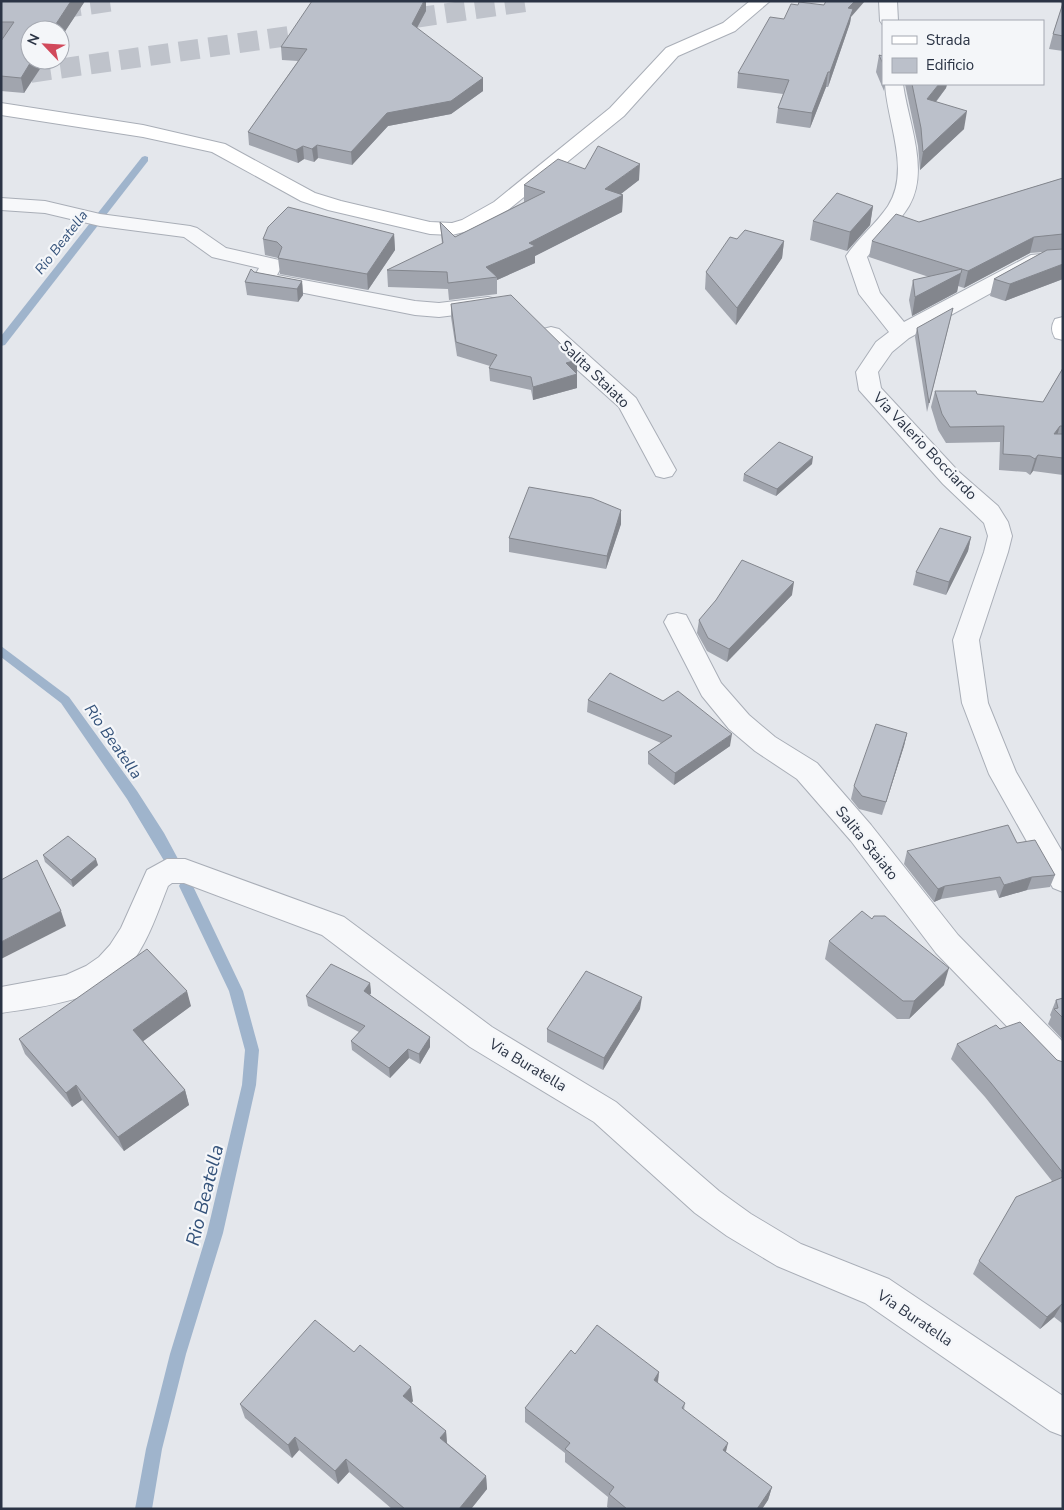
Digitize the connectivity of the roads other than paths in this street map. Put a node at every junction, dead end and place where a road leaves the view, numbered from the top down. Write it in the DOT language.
graph roads {
  1 [pos="761,1"];
  2 [pos="888,1"];
  3 [pos="889,20"];
  4 [pos="894,85"];
  5 [pos="1,109"];
  6 [pos="1,204"];
  7 [pos="1063,258"];
  8 [pos="507,301"];
  9 [pos="1063,324"];
  10 [pos="901,333"];
  11 [pos="1063,333"];
  12 [pos="551,334"];
  13 [pos="664,470"];
  14 [pos="677,622"];
  15 [pos="1063,880"];
  16 [pos="1,1000"];
  17 [pos="1063,1063"];
  18 [pos="1063,1418"];
  1 -- 5 [label="main road"];
  2 -- 3 [label="street"];
  4 -- 10 [label="street"];
  6 -- 8 [label="street"];
  7 -- 10 [label="street, Via Valerio Bocciardo"];
  9 -- 11 [label="main road"];
  10 -- 15 [label="street, Via Valerio Bocciardo"];
  12 -- 13 [label="street, Salita Staiato"];
  14 -- 17 [label="street, Salita Staiato"];
  16 -- 18 [label="street, Via Buratella"];
}
